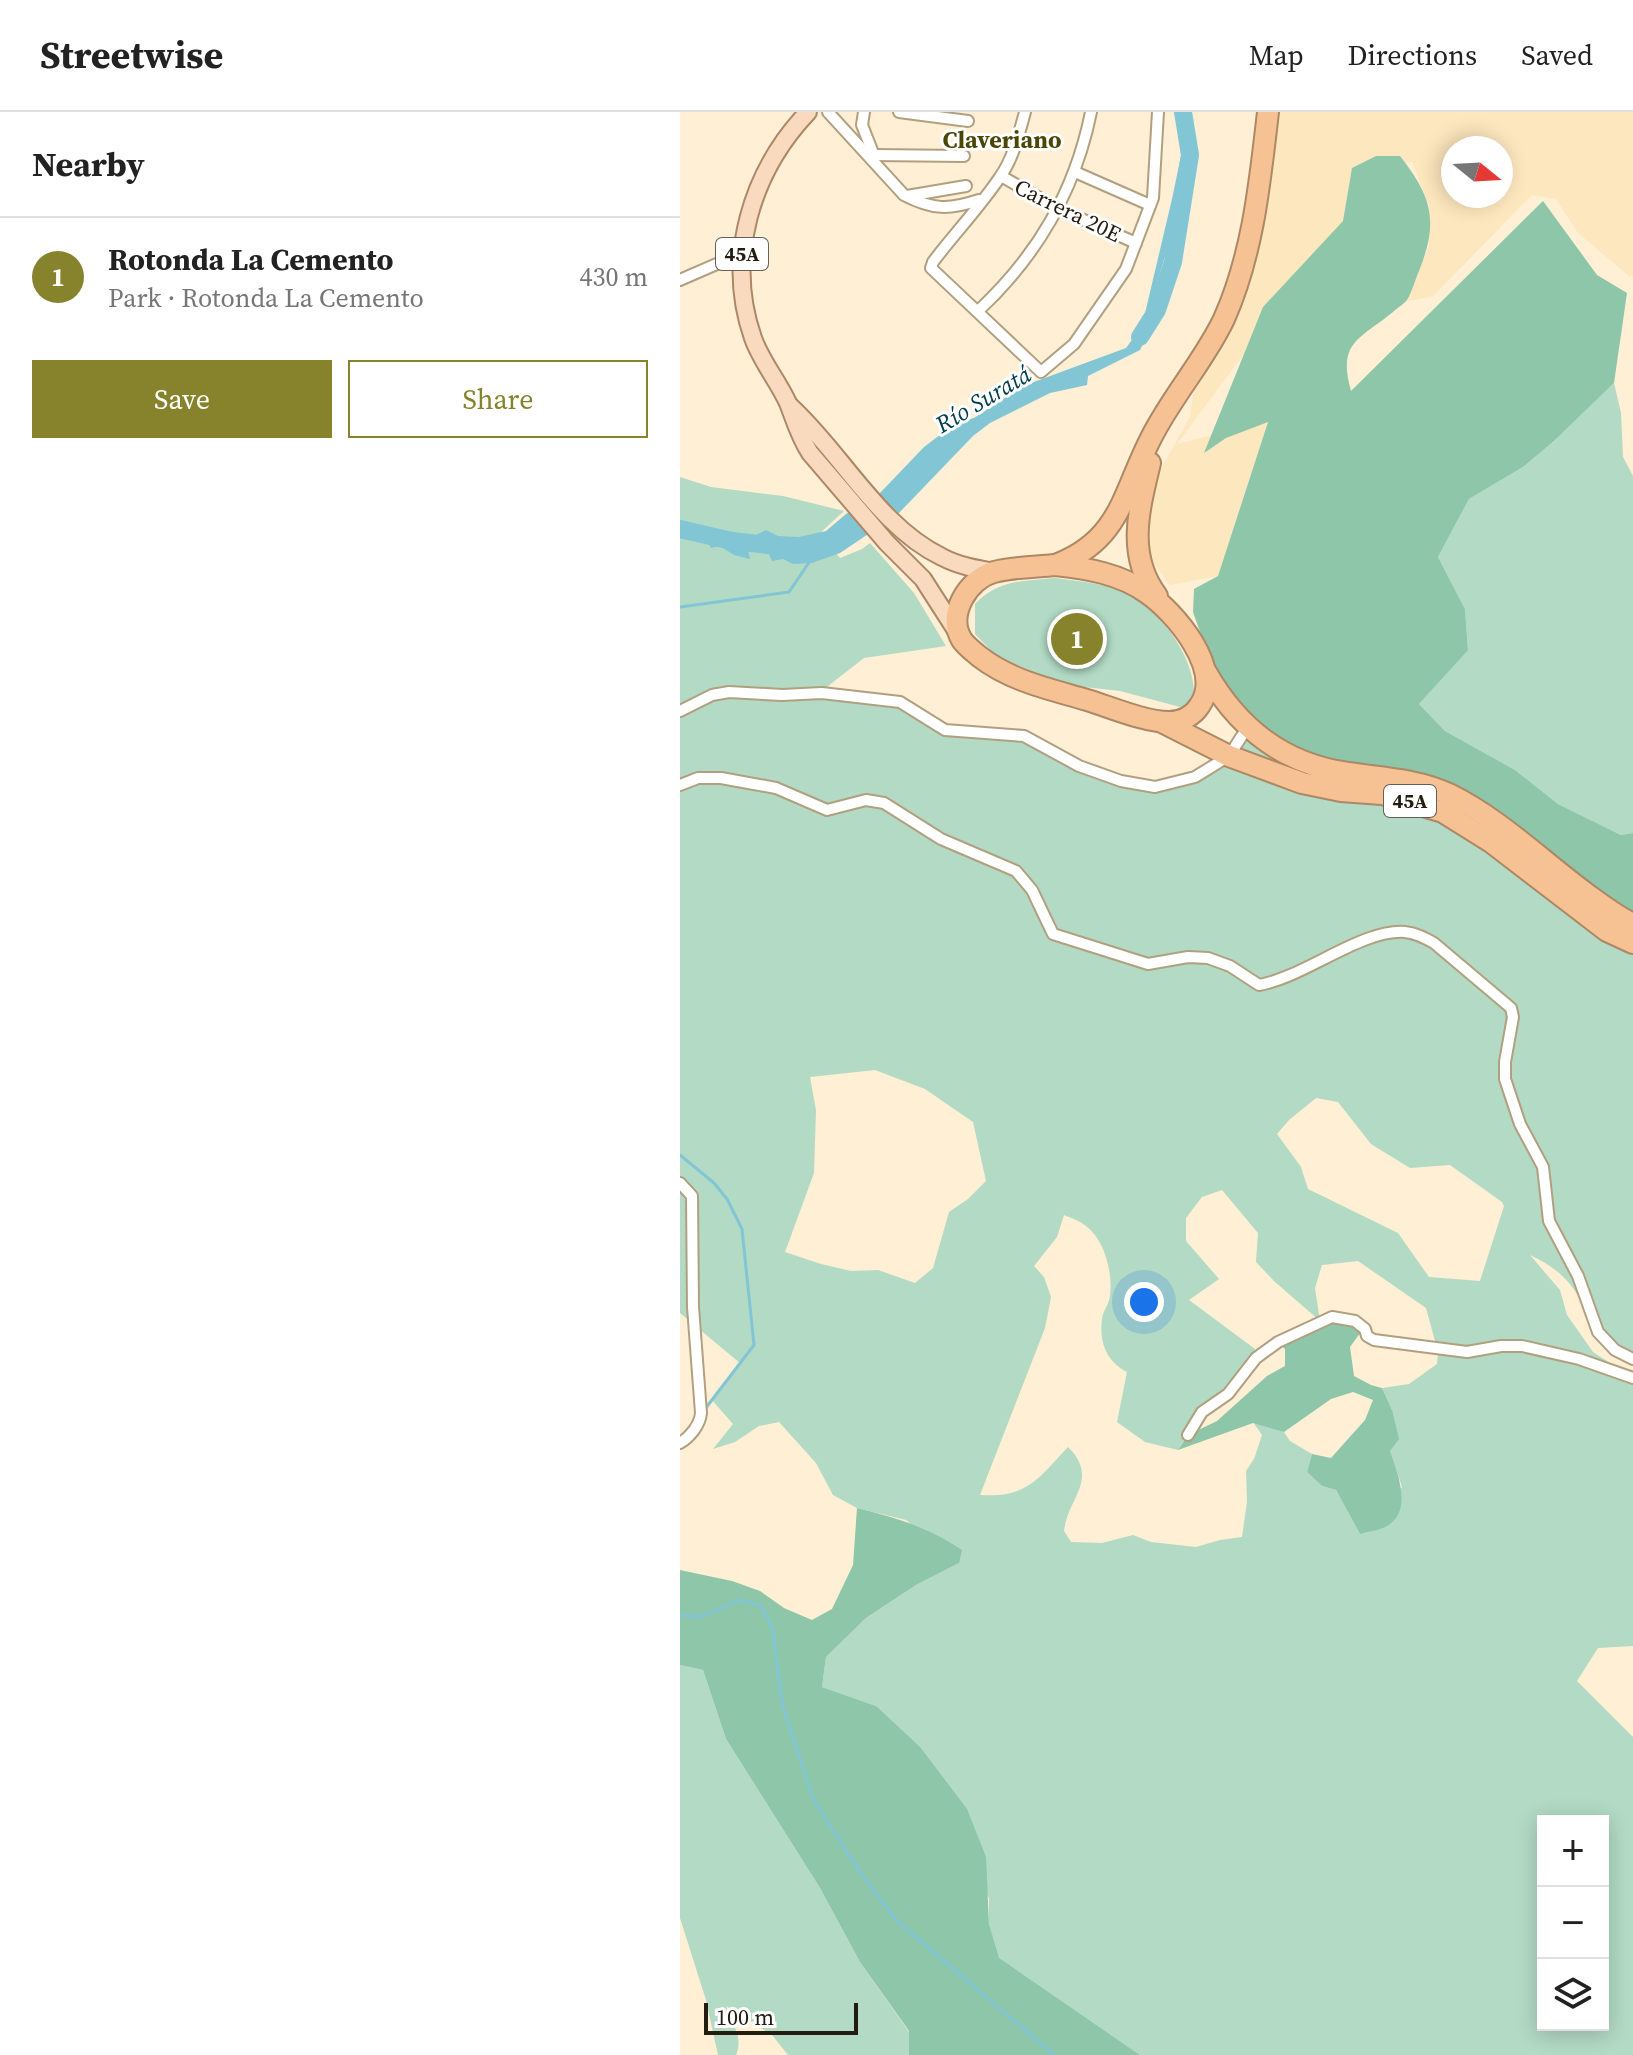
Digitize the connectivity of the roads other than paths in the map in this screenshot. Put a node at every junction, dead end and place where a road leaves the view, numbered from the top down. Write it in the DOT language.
graph roads {
  1 [pos="808,112"];
  2 [pos="828,112"];
  3 [pos="864,112"];
  4 [pos="899,112"];
  5 [pos="1025,112"];
  6 [pos="1091,112"];
  7 [pos="1158,112"];
  8 [pos="1268,112"];
  9 [pos="968,121"];
  10 [pos="873,155"];
  11 [pos="964,156"];
  12 [pos="1075,172"];
  13 [pos="888,176"];
  14 [pos="1001,176"];
  15 [pos="966,186"];
  16 [pos="907,196"];
  17 [pos="981,200"];
  18 [pos="1150,205"];
  19 [pos="1059,209"];
  20 [pos="1136,243"];
  21 [pos="742,253"];
  22 [pos="680,280"];
  23 [pos="978,311"];
  24 [pos="1181,391"];
  25 [pos="788,404"];
  26 [pos="1055,565"];
  27 [pos="995,572"];
  28 [pos="1164,606"];
  29 [pos="962,640"];
  30 [pos="1202,665"];
  31 [pos="680,711"];
  32 [pos="1158,721"];
  33 [pos="1247,728"];
  34 [pos="1229,756"];
  35 [pos="680,785"];
  36 [pos="1633,924"];
  37 [pos="1633,943"];
  38 [pos="680,1183"];
  39 [pos="1633,1359"];
  40 [pos="1633,1378"];
  41 [pos="1188,1435"];
  42 [pos="680,1443"];
  1 -- 21 [label="main road, 45A"];
  2 -- 13 [label="street"];
  3 -- 10 [label="street"];
  4 -- 9 [label="street"];
  5 -- 14 [label="street"];
  6 -- 12 [label="street"];
  7 -- 18 [label="street"];
  8 -- 24 [label="highway"];
  10 -- 11 [label="street"];
  10 -- 13 [label="street"];
  12 -- 18 [label="street"];
  12 -- 19 [label="street"];
  13 -- 16 [label="street"];
  14 -- 17 [label="street"];
  14 -- 19 [label="street, Carrera 20E"];
  15 -- 16 [label="street"];
  16 -- 17 [label="street"];
  17 -- 23 [label="street"];
  18 -- 20 [label="street"];
  19 -- 20 [label="street, Carrera 20E"];
  19 -- 23 [label="street"];
  20 -- 23 [label="street"];
  21 -- 22 [label="street"];
  21 -- 25 [label="main road, 45A"];
  24 -- 26 [label="highway"];
  24 -- 28 [label="highway"];
  25 -- 27 [label="main road, 45A"];
  25 -- 29 [label="main road, 45A"];
  26 -- 27 [label="highway, 45A"];
  26 -- 28 [label="highway, 45A"];
  27 -- 29 [label="highway"];
  28 -- 30 [label="highway, 45A"];
  29 -- 32 [label="highway, 45A"];
  30 -- 32 [label="highway, 45A"];
  30 -- 33 [label="highway, 45A"];
  31 -- 34 [label="street"];
  32 -- 34 [label="highway, 45A"];
  33 -- 34 [label="street"];
  33 -- 36 [label="highway, 45A"];
  34 -- 37 [label="highway, 45A"];
  35 -- 39 [label="street"];
  38 -- 42 [label="street"];
  40 -- 41 [label="street"];
}
